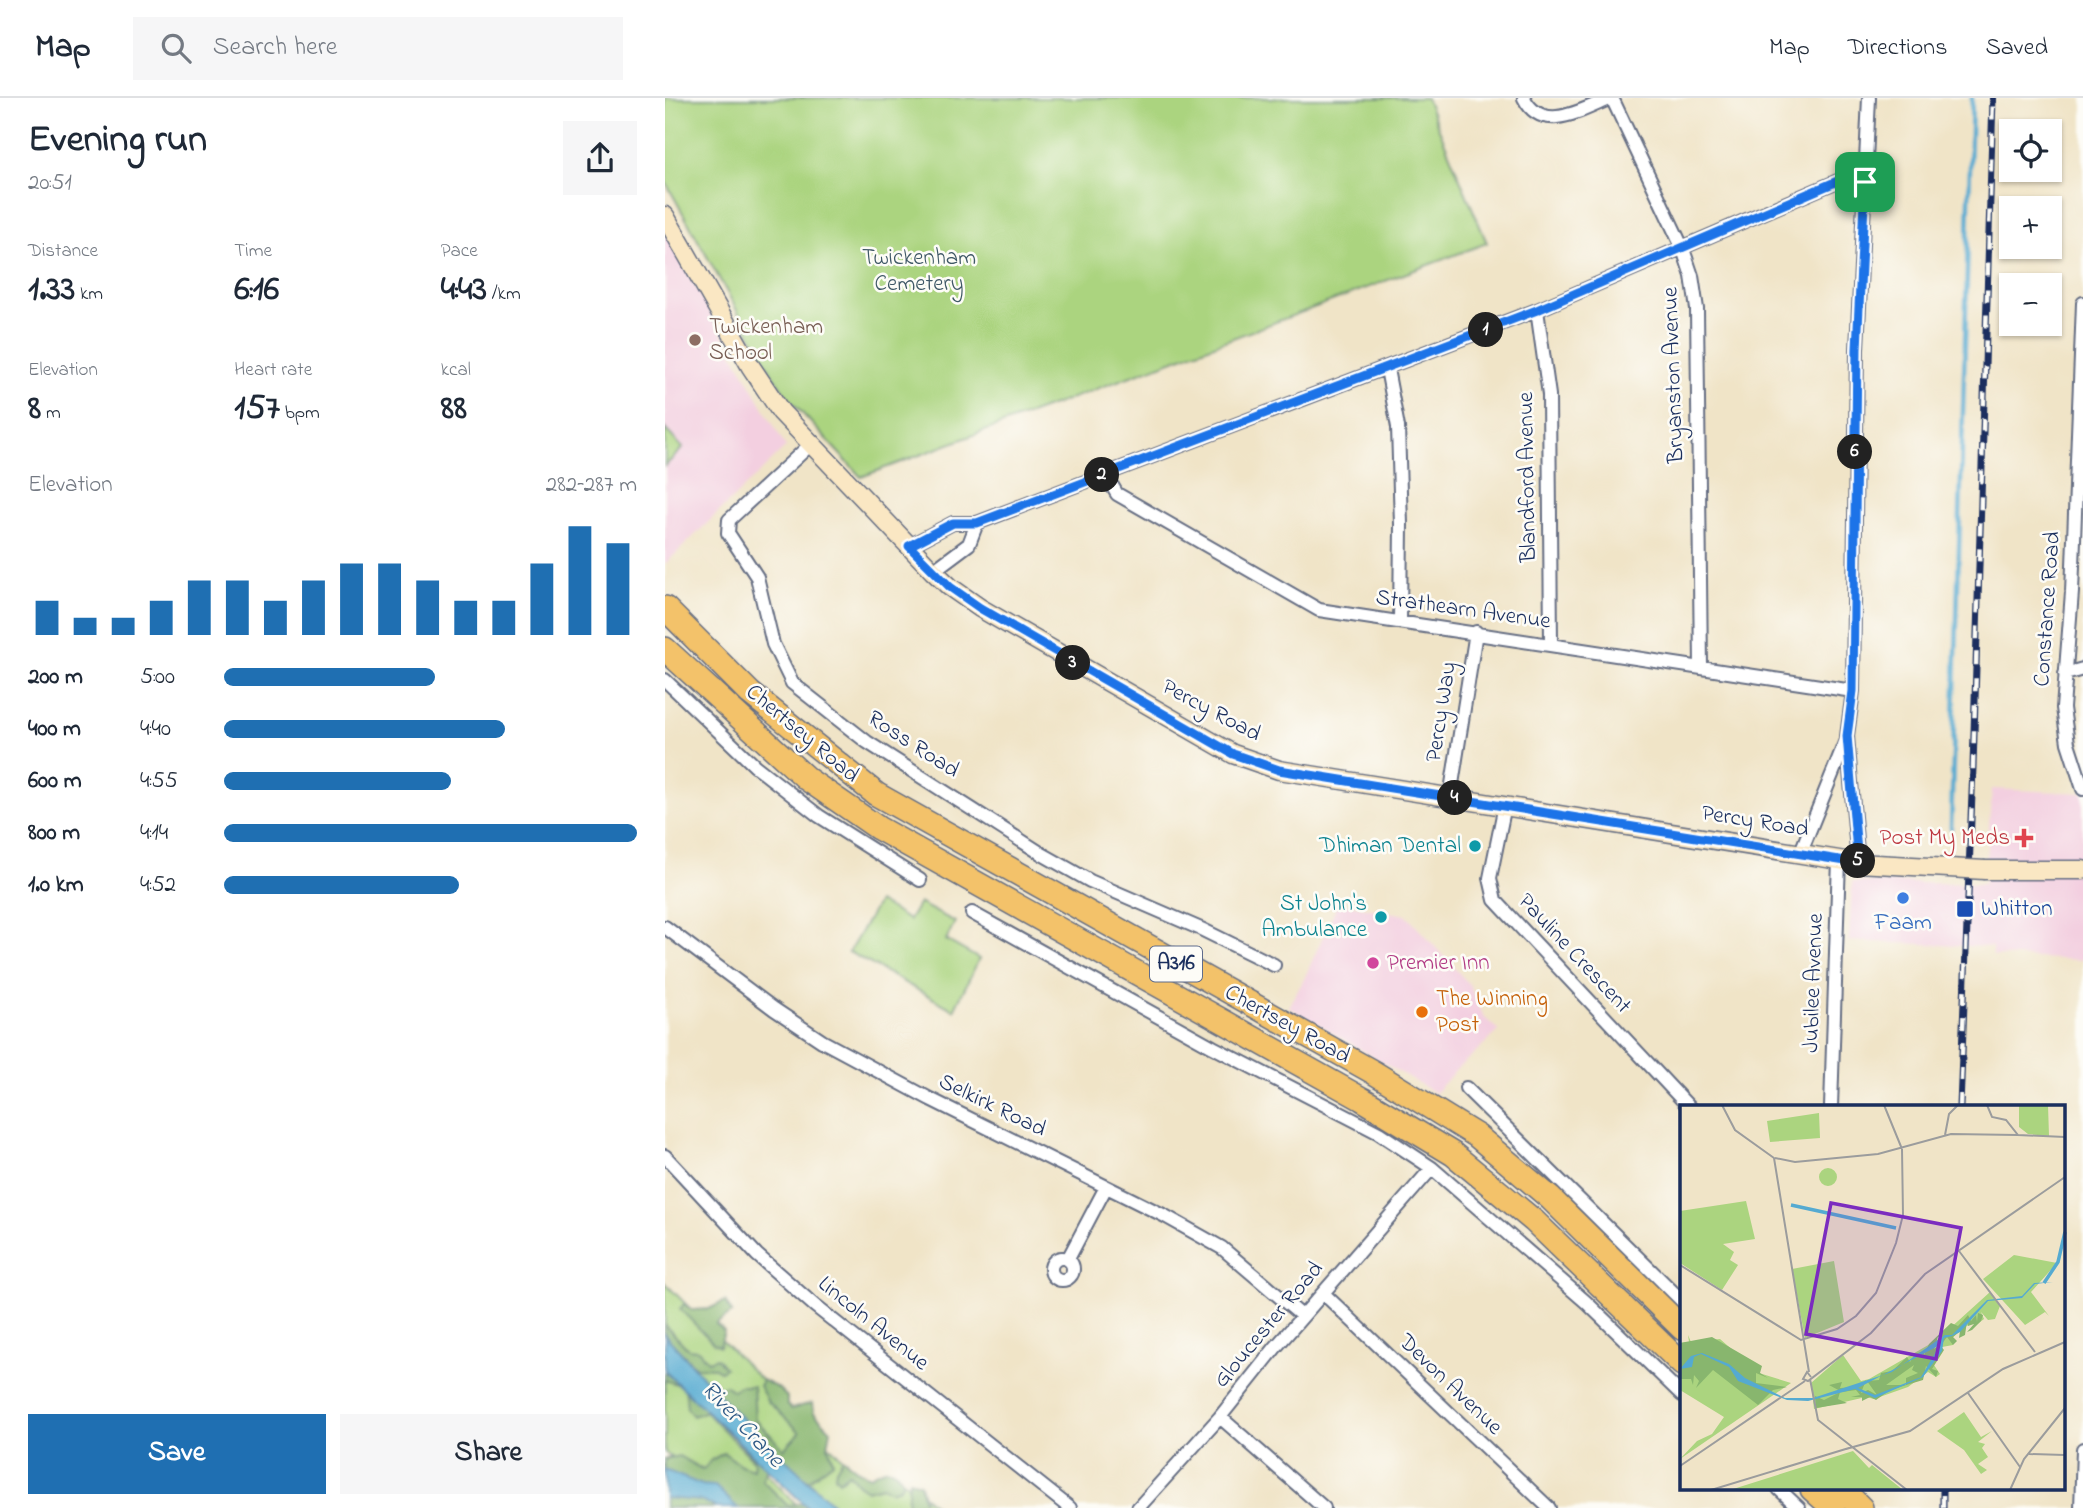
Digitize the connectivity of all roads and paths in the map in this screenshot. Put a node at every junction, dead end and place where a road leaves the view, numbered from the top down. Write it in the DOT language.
graph roads {
  1 [pos="1524,98"];
  2 [pos="1612,98"];
  3 [pos="1869,98"];
  4 [pos="1865,182"];
  5 [pos="665,216"];
  6 [pos="1683,249"];
  7 [pos="2083,303"];
  8 [pos="1537,310"];
  9 [pos="1387,369"];
  10 [pos="2081,416"];
  11 [pos="810,445"];
  12 [pos="1105,474"];
  13 [pos="977,523"];
  14 [pos="909,546"];
  15 [pos="933,571"];
  16 [pos="2078,590"];
  17 [pos="665,608"];
  18 [pos="1400,622"];
  19 [pos="1476,632"];
  20 [pos="1551,644"];
  21 [pos="665,649"];
  22 [pos="1701,667"];
  23 [pos="2083,669"];
  24 [pos="2065,674"];
  25 [pos="665,680"];
  26 [pos="1853,691"];
  27 [pos="1847,736"];
  28 [pos="2083,789"];
  29 [pos="1450,797"];
  30 [pos="1505,805"];
  31 [pos="1800,854"];
  32 [pos="1839,859"];
  33 [pos="1858,863"];
  34 [pos="2083,870"];
  35 [pos="920,880"];
  36 [pos="972,913"];
  37 [pos="665,927"];
  38 [pos="1274,965"];
  39 [pos="1466,1088"];
  40 [pos="1687,1105"];
  41 [pos="1831,1105"];
  42 [pos="665,1156"];
  43 [pos="1431,1168"];
  44 [pos="1106,1187"];
  45 [pos="1069,1259"];
  46 [pos="1323,1293"];
  47 [pos="1593,1295"];
  48 [pos="1680,1299"];
  49 [pos="1302,1316"];
  50 [pos="1680,1326"];
  51 [pos="1680,1362"];
  52 [pos="1680,1393"];
  53 [pos="1220,1417"];
  54 [pos="2083,1450"];
  55 [pos="1780,1490"];
  56 [pos="1813,1490"];
  57 [pos="1843,1490"];
  58 [pos="1070,1508"];
  59 [pos="1137,1508"];
  60 [pos="1324,1508"];
  61 [pos="1549,1508"];
  62 [pos="1799,1508"];
  63 [pos="1833,1508"];
  64 [pos="1861,1508"];
  65 [pos="2081,1508"];
  1 -- 2 [label="street"];
  2 -- 6 [label="street, Bryanston Avenue"];
  3 -- 4 [label="street"];
  4 -- 6 [label="street"];
  4 -- 26 [label="street"];
  5 -- 11 [label="street, Percy Road"];
  6 -- 8 [label="street"];
  6 -- 22 [label="street, Bryanston Avenue"];
  7 -- 10 [label="street, Constance Road"];
  8 -- 9 [label="street"];
  8 -- 20 [label="street, Blandford Avenue"];
  9 -- 12 [label="street"];
  9 -- 18 [label="street"];
  10 -- 16 [label="street, Constance Road"];
  11 -- 14 [label="street, Percy Road"];
  11 -- 38 [label="street, Ross Road"];
  12 -- 13 [label="street"];
  12 -- 18 [label="street, Strathearn Avenue"];
  13 -- 14 [label="street"];
  13 -- 15 [label="street"];
  14 -- 15 [label="street, Percy Road"];
  15 -- 29 [label="street, Percy Road"];
  16 -- 24 [label="street, Constance Road"];
  17 -- 50 [label="highway, Chertsey Road / A316"];
  18 -- 19 [label="street, Strathearn Avenue"];
  19 -- 20 [label="street, Strathearn Avenue"];
  19 -- 29 [label="street, Percy Way"];
  20 -- 22 [label="street, Strathearn Avenue"];
  21 -- 47 [label="highway, Chertsey Road / A316"];
  22 -- 26 [label="street, Strathearn Avenue"];
  23 -- 24 [label="street"];
  24 -- 28 [label="street, Constance Road"];
  25 -- 35 [label="street"];
  26 -- 27 [label="street"];
  27 -- 31 [label="street"];
  27 -- 33 [label="street"];
  29 -- 30 [label="street, Percy Road"];
  30 -- 31 [label="street, Percy Road"];
  30 -- 40 [label="street, Pauline Crescent"];
  31 -- 32 [label="street, Percy Road"];
  32 -- 33 [label="street, Percy Road"];
  32 -- 41 [label="street, Jubilee Avenue"];
  33 -- 34 [label="street, Percy Road, bridge"];
  36 -- 43 [label="street, Chertsey Road"];
  37 -- 44 [label="street, Selkirk Road"];
  39 -- 48 [label="street"];
  42 -- 58 [label="street, Lincoln Avenue"];
  43 -- 46 [label="street, Gloucester Road"];
  43 -- 47 [label="street, Chertsey Road"];
  44 -- 45 [label="street"];
  44 -- 49 [label="street, Selkirk Road"];
  46 -- 49 [label="street, Gloucester Road"];
  46 -- 61 [label="street, Devon Avenue"];
  47 -- 51 [label="highway, Chertsey Road / A316"];
  47 -- 52 [label="street, Chertsey Road"];
  49 -- 53 [label="street, Gloucester Road"];
  53 -- 59 [label="street, Gloucester Road"];
  53 -- 60 [label="street"];
  54 -- 65 [label="street"];
  55 -- 62 [label="street"];
  56 -- 63 [label="highway"];
  57 -- 64 [label="highway"];
}
